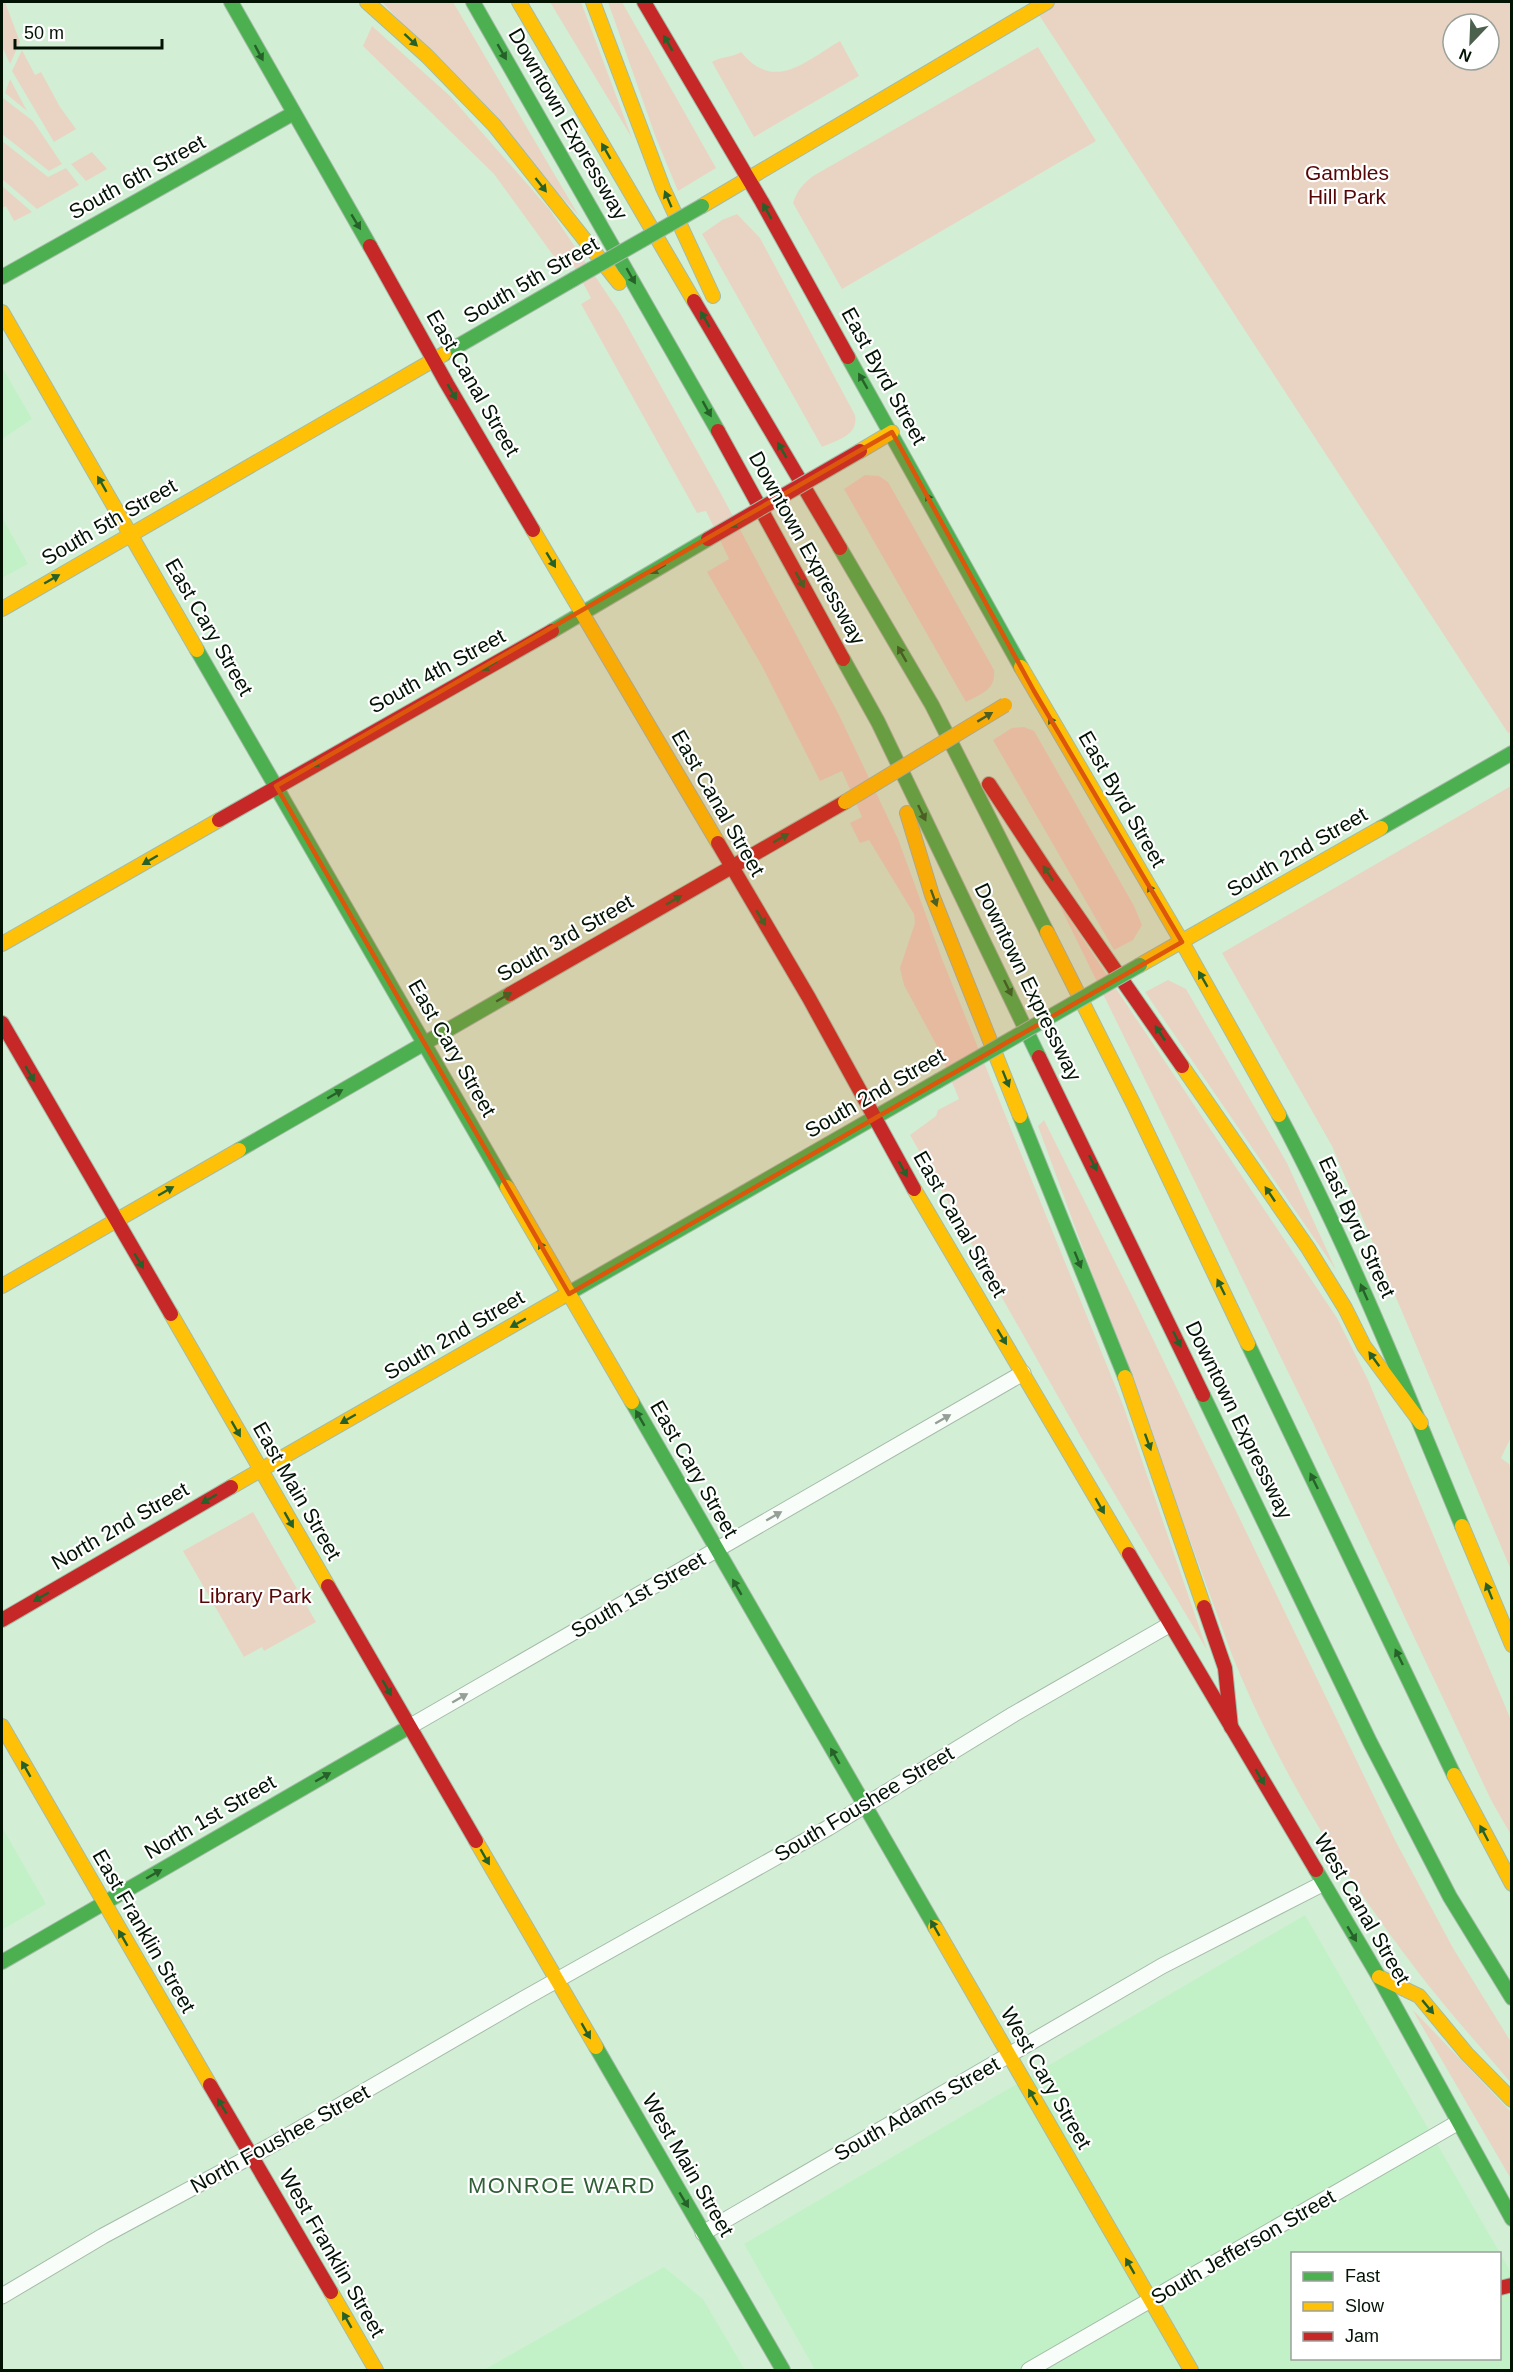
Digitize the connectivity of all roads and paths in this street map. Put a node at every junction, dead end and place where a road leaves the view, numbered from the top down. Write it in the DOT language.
graph roads {
  1 [pos="231,2"];
  2 [pos="367,2"];
  3 [pos="473,2"];
  4 [pos="519,2"];
  5 [pos="593,2"];
  6 [pos="644,2"];
  7 [pos="1047,2"];
  8 [pos="292,114"];
  9 [pos="748,179"];
  10 [pos="2,277"];
  11 [pos="718,307"];
  12 [pos="2,312"];
  13 [pos="730,337"];
  14 [pos="678,358"];
  15 [pos="434,360"];
  16 [pos="734,369"];
  17 [pos="892,432"];
  18 [pos="131,534"];
  19 [pos="2,609"];
  20 [pos="582,613"];
  21 [pos="1034,691"];
  22 [pos="932,705"];
  23 [pos="878,722"];
  24 [pos="1512,753"];
  25 [pos="276,786"];
  26 [pos="731,867"];
  27 [pos="1182,942"];
  28 [pos="2,944"];
  29 [pos="2,1023"];
  30 [pos="424,1043"];
  31 [pos="875,1118"];
  32 [pos="115,1220"];
  33 [pos="2,1286"];
  34 [pos="569,1294"];
  35 [pos="1023,1373"];
  36 [pos="1421,1423"];
  37 [pos="260,1469"];
  38 [pos="716,1550"];
  39 [pos="2,1620"];
  40 [pos="1169,1625"];
  41 [pos="1512,1645"];
  42 [pos="2,1726"];
  43 [pos="409,1727"];
  44 [pos="1231,1727"];
  45 [pos="864,1806"];
  46 [pos="1322,1884"];
  47 [pos="1512,1884"];
  48 [pos="103,1904"];
  49 [pos="2,1962"];
  50 [pos="1379,1977"];
  51 [pos="557,1981"];
  52 [pos="1512,1998"];
  53 [pos="1008,2055"];
  54 [pos="1512,2100"];
  55 [pos="1457,2123"];
  56 [pos="252,2156"];
  57 [pos="1512,2219"];
  58 [pos="703,2233"];
  59 [pos="2,2296"];
  60 [pos="1150,2300"];
  61 [pos="376,2370"];
  62 [pos="783,2370"];
  63 [pos="1029,2370"];
  64 [pos="1191,2370"];
  1 -- 8 [label="main road, East Canal Street, one-way"];
  2 -- 14 [label="main road, one-way"];
  3 -- 14 [label="main road, Downtown Expressway, one-way"];
  16 -- 4 [label="main road, Downtown Expressway, one-way"];
  11 -- 5 [label="main road, one-way"];
  9 -- 6 [label="main road, East Byrd Street, one-way"];
  7 -- 9 [label="main road, South 5th Street"];
  8 -- 10 [label="main road, South 6th Street"];
  8 -- 15 [label="main road, East Canal Street, one-way"];
  9 -- 15 [label="main road, South 5th Street, bridge"];
  17 -- 9 [label="main road, East Byrd Street, one-way"];
  18 -- 12 [label="main road, East Cary Street, one-way"];
  13 -- 16 [label="main road"];
  14 -- 23 [label="main road, Downtown Expressway, one-way"];
  15 -- 18 [label="main road, South 5th Street"];
  15 -- 20 [label="main road, East Canal Street, one-way"];
  22 -- 16 [label="main road, Downtown Expressway, one-way"];
  17 -- 20 [label="main road, South 4th Street, one-way, bridge"];
  21 -- 17 [label="main road, East Byrd Street, one-way"];
  19 -- 18 [label="main road, South 5th Street, one-way"];
  18 -- 25 [label="main road, East Cary Street"];
  20 -- 25 [label="main road, South 4th Street, one-way"];
  20 -- 26 [label="main road, East Canal Street"];
  26 -- 21 [label="main road, South 3rd Street, one-way, bridge"];
  27 -- 21 [label="main road, East Byrd Street, one-way"];
  36 -- 22 [label="main road, one-way"];
  47 -- 22 [label="main road, Downtown Expressway, one-way"];
  23 -- 44 [label="main road, one-way"];
  23 -- 52 [label="main road, Downtown Expressway, one-way"];
  24 -- 27 [label="main road, South 2nd Street"];
  25 -- 28 [label="main road, South 4th Street, one-way"];
  25 -- 30 [label="main road, East Cary Street"];
  30 -- 26 [label="main road, South 3rd Street, one-way"];
  26 -- 31 [label="main road, East Canal Street, one-way"];
  27 -- 31 [label="main road, South 2nd Street, bridge"];
  36 -- 27 [label="main road, East Byrd Street, one-way"];
  29 -- 32 [label="main road, East Main Street, one-way"];
  32 -- 30 [label="main road, South 3rd Street, one-way"];
  34 -- 30 [label="main road, East Cary Street, one-way"];
  31 -- 34 [label="main road, South 2nd Street"];
  31 -- 35 [label="main road, East Canal Street, one-way"];
  32 -- 33 [label="main road, South 3rd Street"];
  32 -- 37 [label="main road, East Main Street, one-way"];
  34 -- 37 [label="main road, South 2nd Street, one-way"];
  38 -- 34 [label="main road, East Cary Street, one-way"];
  38 -- 35 [label="street, South 1st Street, one-way"];
  35 -- 40 [label="main road, East Canal Street, one-way"];
  41 -- 36 [label="main road, East Byrd Street, one-way"];
  37 -- 39 [label="main road, North 2nd Street, one-way"];
  37 -- 43 [label="main road, East Main Street, one-way"];
  43 -- 38 [label="street, South 1st Street, one-way"];
  45 -- 38 [label="main road, East Cary Street, one-way"];
  40 -- 44 [label="main road, West Canal Street"];
  40 -- 45 [label="street, South Foushee Street"];
  48 -- 42 [label="main road, East Franklin Street, one-way"];
  48 -- 43 [label="main road, North 1st Street, one-way"];
  43 -- 51 [label="main road, East Main Street, one-way"];
  44 -- 46 [label="main road, West Canal Street, one-way"];
  45 -- 51 [label="street, South Foushee Street"];
  53 -- 45 [label="main road, West Cary Street, one-way"];
  46 -- 50 [label="main road, West Canal Street, one-way"];
  46 -- 53 [label="street, South Adams Street"];
  48 -- 49 [label="main road, North 1st Street"];
  56 -- 48 [label="main road, East Franklin Street, one-way"];
  50 -- 54 [label="main road, one-way"];
  50 -- 55 [label="main road, West Canal Street"];
  51 -- 56 [label="street, North Foushee Street"];
  51 -- 58 [label="main road, West Main Street, one-way"];
  53 -- 58 [label="street, South Adams Street"];
  60 -- 53 [label="main road, West Cary Street, one-way"];
  55 -- 57 [label="main road, West Canal Street"];
  55 -- 60 [label="street, South Jefferson Street"];
  56 -- 59 [label="street, North Foushee Street"];
  61 -- 56 [label="main road, West Franklin Street, one-way"];
  58 -- 62 [label="main road, West Main Street"];
  60 -- 63 [label="street, South Jefferson Street"];
  60 -- 64 [label="main road, West Cary Street"];
}
